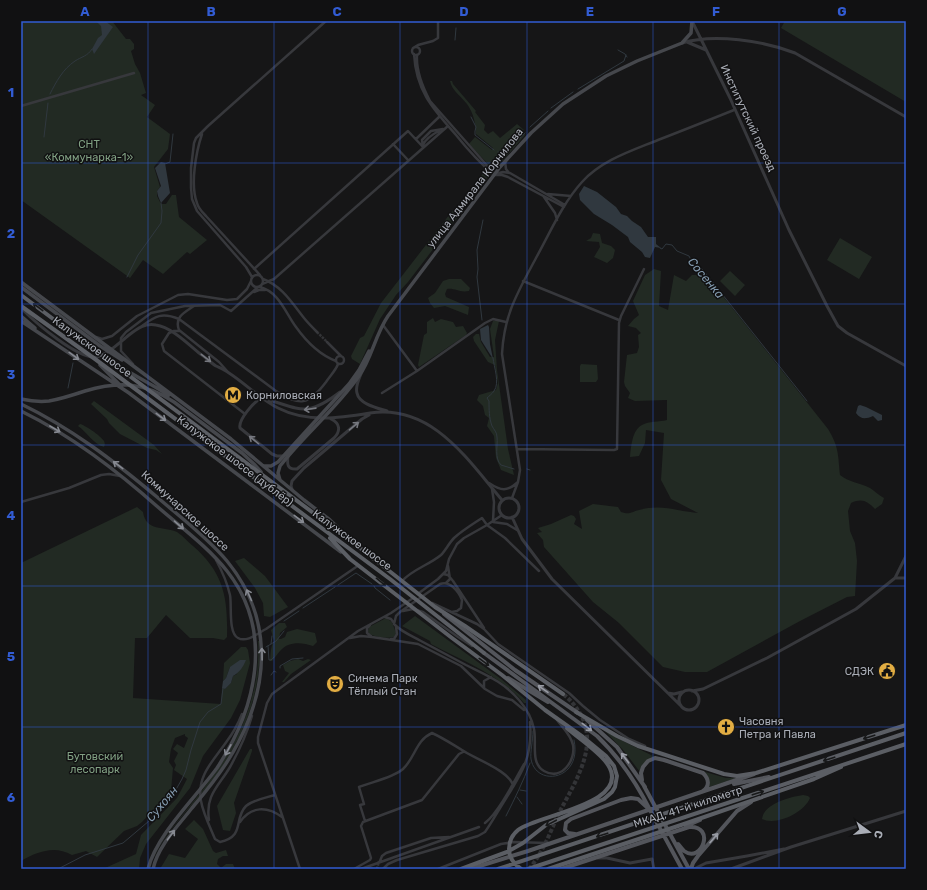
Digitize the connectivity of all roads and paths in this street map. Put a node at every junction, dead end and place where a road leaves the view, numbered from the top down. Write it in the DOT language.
graph roads {
  1 [pos="326,21"];
  2 [pos="438,21"];
  3 [pos="692,21"];
  4 [pos="700,39"];
  5 [pos="712,39"];
  6 [pos="683,43"];
  7 [pos="426,44"];
  8 [pos="413,48"];
  9 [pos="707,52"];
  10 [pos="417,53"];
  11 [pos="134,73"];
  12 [pos="21,106"];
  13 [pos="734,110"];
  14 [pos="906,116"];
  15 [pos="439,118"];
  16 [pos="448,126"];
  17 [pos="444,129"];
  18 [pos="202,133"];
  19 [pos="416,139"];
  20 [pos="393,144"];
  21 [pos="423,147"];
  22 [pos="408,160"];
  23 [pos="506,161"];
  24 [pos="510,173"];
  25 [pos="495,175"];
  26 [pos="545,195"];
  27 [pos="571,196"];
  28 [pos="564,206"];
  29 [pos="557,220"];
  30 [pos="254,269"];
  31 [pos="644,269"];
  32 [pos="260,275"];
  33 [pos="252,279"];
  34 [pos="263,279"];
  35 [pos="270,281"];
  36 [pos="523,281"];
  37 [pos="21,282"];
  38 [pos="260,286"];
  39 [pos="21,287"];
  40 [pos="272,292"];
  41 [pos="251,294"];
  42 [pos="21,295"];
  43 [pos="194,306"];
  44 [pos="21,307"];
  45 [pos="21,316"];
  46 [pos="619,320"];
  47 [pos="21,321"];
  48 [pos="506,322"];
  49 [pos="382,324"];
  50 [pos="140,327"];
  51 [pos="180,332"];
  52 [pos="317,332"];
  53 [pos="42,334"];
  54 [pos="95,337"];
  55 [pos="374,341"];
  56 [pos="327,342"];
  57 [pos="102,356"];
  58 [pos="342,356"];
  59 [pos="95,359"];
  60 [pos="337,362"];
  61 [pos="906,366"];
  62 [pos="135,367"];
  63 [pos="417,371"];
  64 [pos="229,372"];
  65 [pos="362,373"];
  66 [pos="343,390"];
  67 [pos="129,393"];
  68 [pos="382,393"];
  69 [pos="262,398"];
  70 [pos="21,399"];
  71 [pos="183,403"];
  72 [pos="21,404"];
  73 [pos="21,411"];
  74 [pos="372,413"];
  75 [pos="392,413"];
  76 [pos="246,414"];
  77 [pos="329,418"];
  78 [pos="517,449"];
  79 [pos="283,456"];
  80 [pos="288,456"];
  81 [pos="264,466"];
  82 [pos="111,467"];
  83 [pos="109,474"];
  84 [pos="263,476"];
  85 [pos="126,478"];
  86 [pos="280,480"];
  87 [pos="487,482"];
  88 [pos="518,482"];
  89 [pos="492,487"];
  90 [pos="294,492"];
  91 [pos="512,498"];
  92 [pos="502,500"];
  93 [pos="21,502"];
  94 [pos="502,514"];
  95 [pos="512,517"];
  96 [pos="492,522"];
  97 [pos="487,525"];
  98 [pos="320,528"];
  99 [pos="517,530"];
  100 [pos="355,544"];
  101 [pos="906,556"];
  102 [pos="214,557"];
  103 [pos="350,558"];
  104 [pos="448,563"];
  105 [pos="359,565"];
  106 [pos="539,570"];
  107 [pos="442,575"];
  108 [pos="450,577"];
  109 [pos="895,578"];
  110 [pos="906,578"];
  111 [pos="402,581"];
  112 [pos="444,583"];
  113 [pos="427,600"];
  114 [pos="435,607"];
  115 [pos="462,607"];
  116 [pos="470,607"];
  117 [pos="407,609"];
  118 [pos="450,611"];
  119 [pos="385,617"];
  120 [pos="371,624"];
  121 [pos="395,624"];
  122 [pos="260,632"];
  123 [pos="488,634"];
  124 [pos="254,636"];
  125 [pos="372,637"];
  126 [pos="348,639"];
  127 [pos="387,639"];
  128 [pos="484,653"];
  129 [pos="502,674"];
  130 [pos="491,677"];
  131 [pos="485,689"];
  132 [pos="704,689"];
  133 [pos="692,691"];
  134 [pos="683,692"];
  135 [pos="666,693"];
  136 [pos="563,694"];
  137 [pos="250,700"];
  138 [pos="256,700"];
  139 [pos="699,700"];
  140 [pos="680,705"];
  141 [pos="527,712"];
  142 [pos="576,712"];
  143 [pos="550,714"];
  144 [pos="572,716"];
  145 [pos="530,718"];
  146 [pos="556,719"];
  147 [pos="906,724"];
  148 [pos="906,733"];
  149 [pos="906,744"];
  150 [pos="463,752"];
  151 [pos="662,754"];
  152 [pos="527,759"];
  153 [pos="854,761"];
  154 [pos="756,774"];
  155 [pos="783,774"];
  156 [pos="516,777"];
  157 [pos="509,778"];
  158 [pos="513,783"];
  159 [pos="513,787"];
  160 [pos="645,787"];
  161 [pos="716,788"];
  162 [pos="701,793"];
  163 [pos="275,795"];
  164 [pos="759,798"];
  165 [pos="650,810"];
  166 [pos="906,811"];
  167 [pos="283,817"];
  168 [pos="365,821"];
  169 [pos="485,823"];
  170 [pos="210,824"];
  171 [pos="239,824"];
  172 [pos="685,826"];
  173 [pos="479,827"];
  174 [pos="579,834"];
  175 [pos="455,836"];
  176 [pos="646,839"];
  177 [pos="673,839"];
  178 [pos="553,842"];
  179 [pos="791,847"];
  180 [pos="590,859"];
  181 [pos="380,861"];
  182 [pos="541,865"];
  183 [pos="148,869"];
  184 [pos="153,869"];
  185 [pos="300,869"];
  186 [pos="354,869"];
  187 [pos="362,869"];
  188 [pos="372,869"];
  189 [pos="383,869"];
  190 [pos="438,869"];
  191 [pos="461,869"];
  192 [pos="470,869"];
  193 [pos="498,869"];
  194 [pos="521,869"];
  195 [pos="528,869"];
  196 [pos="532,869"];
  197 [pos="548,869"];
  198 [pos="561,869"];
  199 [pos="654,869"];
  200 [pos="682,869"];
  201 [pos="691,869"];
  202 [pos="731,869"];
  1 -- 18 [label="street"];
  2 -- 7 [label="street"];
  3 -- 4 [label="street, Институтский проезд"];
  3 -- 6 [label="main road"];
  4 -- 5 [label="street"];
  4 -- 6 [label="street"];
  4 -- 9 [label="street, Институтский проезд"];
  5 -- 9 [label="street"];
  5 -- 14 [label="street"];
  6 -- 9 [label="street"];
  6 -- 23 [label="main road, улица Адмирала Корнилова"];
  7 -- 8 [label="street"];
  7 -- 10 [label="street"];
  8 -- 10 [label="street"];
  8 -- 10 [label="street"];
  9 -- 13 [label="street, Институтский проезд"];
  10 -- 15 [label="street"];
  10 -- 25 [label="street"];
  11 -- 12 [label="street"];
  13 -- 27 [label="street"];
  13 -- 61 [label="street, Институтский проезд"];
  15 -- 16 [label="street"];
  15 -- 19 [label="street"];
  16 -- 17 [label="street"];
  16 -- 25 [label="street"];
  17 -- 21 [label="street"];
  17 -- 21 [label="street"];
  18 -- 30 [label="street"];
  18 -- 33 [label="street"];
  19 -- 20 [label="street"];
  19 -- 21 [label="street"];
  20 -- 22 [label="street"];
  20 -- 30 [label="street"];
  21 -- 22 [label="street"];
  22 -- 35 [label="street"];
  23 -- 24 [label="street"];
  23 -- 25 [label="main road, улица Адмирала Корнилова"];
  24 -- 25 [label="street"];
  24 -- 26 [label="street"];
  25 -- 26 [label="street"];
  25 -- 49 [label="main road, улица Адмирала Корнилова"];
  26 -- 27 [label="street"];
  26 -- 28 [label="street"];
  26 -- 29 [label="street"];
  27 -- 28 [label="street"];
  28 -- 29 [label="street"];
  29 -- 36 [label="street"];
  30 -- 32 [label="street"];
  31 -- 46 [label="street"];
  32 -- 33 [label="street"];
  32 -- 34 [label="street"];
  33 -- 38 [label="street"];
  33 -- 54 [label="street"];
  34 -- 35 [label="street"];
  34 -- 38 [label="street"];
  35 -- 38 [label="street"];
  35 -- 52 [label="street"];
  36 -- 46 [label="street"];
  36 -- 48 [label="street"];
  37 -- 54 [label="main road, Калужское шоссе (дублёр)"];
  38 -- 40 [label="street"];
  38 -- 41 [label="street"];
  39 -- 62 [label="main road"];
  40 -- 41 [label="street"];
  40 -- 60 [label="street"];
  41 -- 43 [label="street"];
  57 -- 42 [label="highway, Калужское шоссе, one-way"];
  43 -- 51 [label="street"];
  43 -- 62 [label="street"];
  44 -- 50 [label="street"];
  44 -- 59 [label="highway, Калужское шоссе"];
  45 -- 53 [label="main road"];
  46 -- 78 [label="street"];
  47 -- 53 [label="main road, Калужское шоссе (дублёр)"];
  48 -- 63 [label="street"];
  48 -- 78 [label="street"];
  49 -- 55 [label="main road, улица Адмирала Корнилова"];
  49 -- 63 [label="street"];
  50 -- 60 [label="street"];
  50 -- 64 [label="street, one-way"];
  51 -- 64 [label="street"];
  51 -- 76 [label="street"];
  53 -- 67 [label="main road, Калужское шоссе (дублёр), one-way"];
  54 -- 62 [label="main road, Калужское шоссе (дублёр)"];
  55 -- 65 [label="main road, улица Адмирала Корнилова"];
  55 -- 66 [label="main road"];
  56 -- 58 [label="street"];
  57 -- 71 [label="main road"];
  57 -- 84 [label="highway, Калужское шоссе"];
  58 -- 60 [label="street"];
  58 -- 60 [label="street"];
  59 -- 67 [label="main road"];
  59 -- 98 [label="highway, Калужское шоссе"];
  62 -- 71 [label="main road, Калужское шоссе (дублёр)"];
  63 -- 68 [label="street"];
  64 -- 69 [label="street"];
  65 -- 75 [label="street"];
  65 -- 80 [label="main road, улица Адмирала Корнилова"];
  66 -- 69 [label="street, one-way"];
  66 -- 79 [label="main road"];
  67 -- 103 [label="main road, Калужское шоссе (дублёр), one-way"];
  69 -- 76 [label="street"];
  69 -- 77 [label="street"];
  70 -- 84 [label="main road"];
  71 -- 81 [label="main road, Калужское шоссе (дублёр)"];
  122 -- 72 [label="main road, Коммунарское шоссе, one-way"];
  73 -- 82 [label="main road, Коммунарское шоссе, one-way"];
  74 -- 75 [label="street"];
  74 -- 77 [label="street"];
  90 -- 74 [label="street, one-way"];
  75 -- 87 [label="street"];
  79 -- 76 [label="street, one-way"];
  77 -- 80 [label="street"];
  78 -- 88 [label="street"];
  79 -- 81 [label="main road"];
  80 -- 86 [label="main road, улица Адмирала Корнилова"];
  81 -- 86 [label="main road, Калужское шоссе (дублёр)"];
  82 -- 83 [label="street"];
  82 -- 85 [label="main road, Коммунарское шоссе"];
  83 -- 85 [label="street"];
  83 -- 93 [label="street"];
  84 -- 100 [label="highway, Калужское шоссе"];
  85 -- 102 [label="main road, Коммунарское шоссе, one-way"];
  86 -- 90 [label="main road, Калужское шоссе (дублёр)"];
  87 -- 88 [label="street"];
  87 -- 89 [label="street"];
  88 -- 91 [label="street"];
  89 -- 92 [label="street"];
  89 -- 96 [label="street"];
  90 -- 100 [label="main road, Калужское шоссе (дублёр)"];
  91 -- 92 [label="street"];
  91 -- 95 [label="street"];
  92 -- 94 [label="street"];
  94 -- 95 [label="street"];
  94 -- 96 [label="street"];
  95 -- 99 [label="street"];
  96 -- 97 [label="street"];
  96 -- 99 [label="street"];
  97 -- 104 [label="street"];
  97 -- 106 [label="street"];
  97 -- 111 [label="street"];
  98 -- 103 [label="highway"];
  98 -- 128 [label="highway, Калужское шоссе"];
  99 -- 135 [label="street"];
  100 -- 111 [label="highway, Калужское шоссе"];
  101 -- 109 [label="street"];
  102 -- 124 [label="main road, Коммунарское шоссе"];
  102 -- 124 [label="street"];
  103 -- 105 [label="highway, Калужское шоссе (дублёр)"];
  104 -- 107 [label="street"];
  104 -- 108 [label="street"];
  105 -- 122 [label="street"];
  105 -- 129 [label="highway, Калужское шоссе (дублёр), one-way"];
  107 -- 108 [label="street"];
  107 -- 112 [label="street"];
  107 -- 119 [label="street"];
  108 -- 112 [label="street"];
  108 -- 116 [label="street"];
  109 -- 110 [label="street"];
  109 -- 132 [label="street"];
  111 -- 113 [label="highway, Калужское шоссе"];
  112 -- 115 [label="street"];
  112 -- 117 [label="street"];
  113 -- 114 [label="highway, Калужское шоссе"];
  113 -- 118 [label="street"];
  114 -- 136 [label="highway"];
  142 -- 114 [label="main road, Калужское шоссе, one-way"];
  115 -- 116 [label="street"];
  115 -- 118 [label="street"];
  116 -- 123 [label="street"];
  117 -- 121 [label="street"];
  117 -- 128 [label="street"];
  118 -- 123 [label="street"];
  119 -- 120 [label="street"];
  119 -- 121 [label="street"];
  120 -- 125 [label="street"];
  120 -- 126 [label="street"];
  121 -- 127 [label="street"];
  121 -- 130 [label="street"];
  122 -- 124 [label="street"];
  138 -- 122 [label="main road, Коммунарское шоссе, one-way"];
  123 -- 151 [label="street"];
  124 -- 137 [label="main road, Коммунарское шоссе"];
  125 -- 126 [label="street"];
  125 -- 127 [label="street"];
  126 -- 163 [label="street"];
  127 -- 131 [label="street"];
  128 -- 144 [label="main road, Калужское шоссе"];
  129 -- 143 [label="highway"];
  129 -- 144 [label="main road, Калужское шоссе (дублёр)"];
  130 -- 131 [label="street"];
  130 -- 141 [label="street"];
  131 -- 141 [label="street"];
  132 -- 133 [label="street"];
  132 -- 139 [label="street"];
  133 -- 134 [label="street"];
  133 -- 139 [label="street"];
  134 -- 135 [label="street"];
  134 -- 140 [label="street"];
  135 -- 140 [label="street"];
  137 -- 170 [label="street"];
  137 -- 183 [label="main road, Коммунарское шоссе, one-way"];
  138 -- 170 [label="street"];
  184 -- 138 [label="main road, Коммунарское шоссе, one-way"];
  139 -- 140 [label="street"];
  141 -- 145 [label="street"];
  142 -- 151 [label="highway"];
  160 -- 142 [label="main road, Калужское шоссе, one-way"];
  143 -- 146 [label="highway"];
  143 -- 191 [label="highway, one-way"];
  144 -- 165 [label="main road, Калужское шоссе, one-way"];
  145 -- 146 [label="street"];
  145 -- 152 [label="street"];
  146 -- 194 [label="highway"];
  147 -- 154 [label="highway, one-way"];
  148 -- 155 [label="highway, МКАД, 41-й километр, one-way"];
  149 -- 153 [label="highway"];
  150 -- 157 [label="street"];
  150 -- 168 [label="street"];
  150 -- 168 [label="street"];
  151 -- 154 [label="highway"];
  152 -- 156 [label="street"];
  152 -- 159 [label="street"];
  153 -- 164 [label="highway"];
  182 -- 153 [label="highway, МКАД, 41-й километр, one-way"];
  154 -- 161 [label="main road"];
  155 -- 161 [label="main road"];
  155 -- 193 [label="highway, МКАД, 41-й километр, one-way"];
  156 -- 157 [label="street"];
  156 -- 158 [label="street"];
  157 -- 158 [label="street"];
  158 -- 159 [label="street"];
  158 -- 169 [label="street"];
  159 -- 189 [label="street"];
  160 -- 162 [label="main road"];
  160 -- 177 [label="main road"];
  161 -- 162 [label="main road"];
  162 -- 174 [label="main road"];
  163 -- 167 [label="street"];
  163 -- 171 [label="street"];
  164 -- 172 [label="highway"];
  201 -- 164 [label="main road, one-way"];
  165 -- 174 [label="main road"];
  165 -- 200 [label="main road, Калужское шоссе"];
  166 -- 179 [label="street"];
  167 -- 171 [label="street"];
  167 -- 185 [label="street"];
  168 -- 186 [label="street"];
  170 -- 171 [label="street"];
  172 -- 176 [label="highway"];
  172 -- 176 [label="main road"];
  172 -- 177 [label="main road"];
  173 -- 175 [label="street"];
  174 -- 178 [label="main road"];
  175 -- 181 [label="street"];
  175 -- 187 [label="street"];
  176 -- 180 [label="main road"];
  176 -- 197 [label="highway"];
  177 -- 201 [label="main road"];
  178 -- 190 [label="street"];
  178 -- 192 [label="main road"];
  179 -- 201 [label="street"];
  179 -- 202 [label="street"];
  180 -- 198 [label="main road"];
  180 -- 199 [label="street"];
  182 -- 195 [label="highway, МКАД, 41-й километр"];
  182 -- 196 [label="main road"];
  187 -- 188 [label="street"];
}
